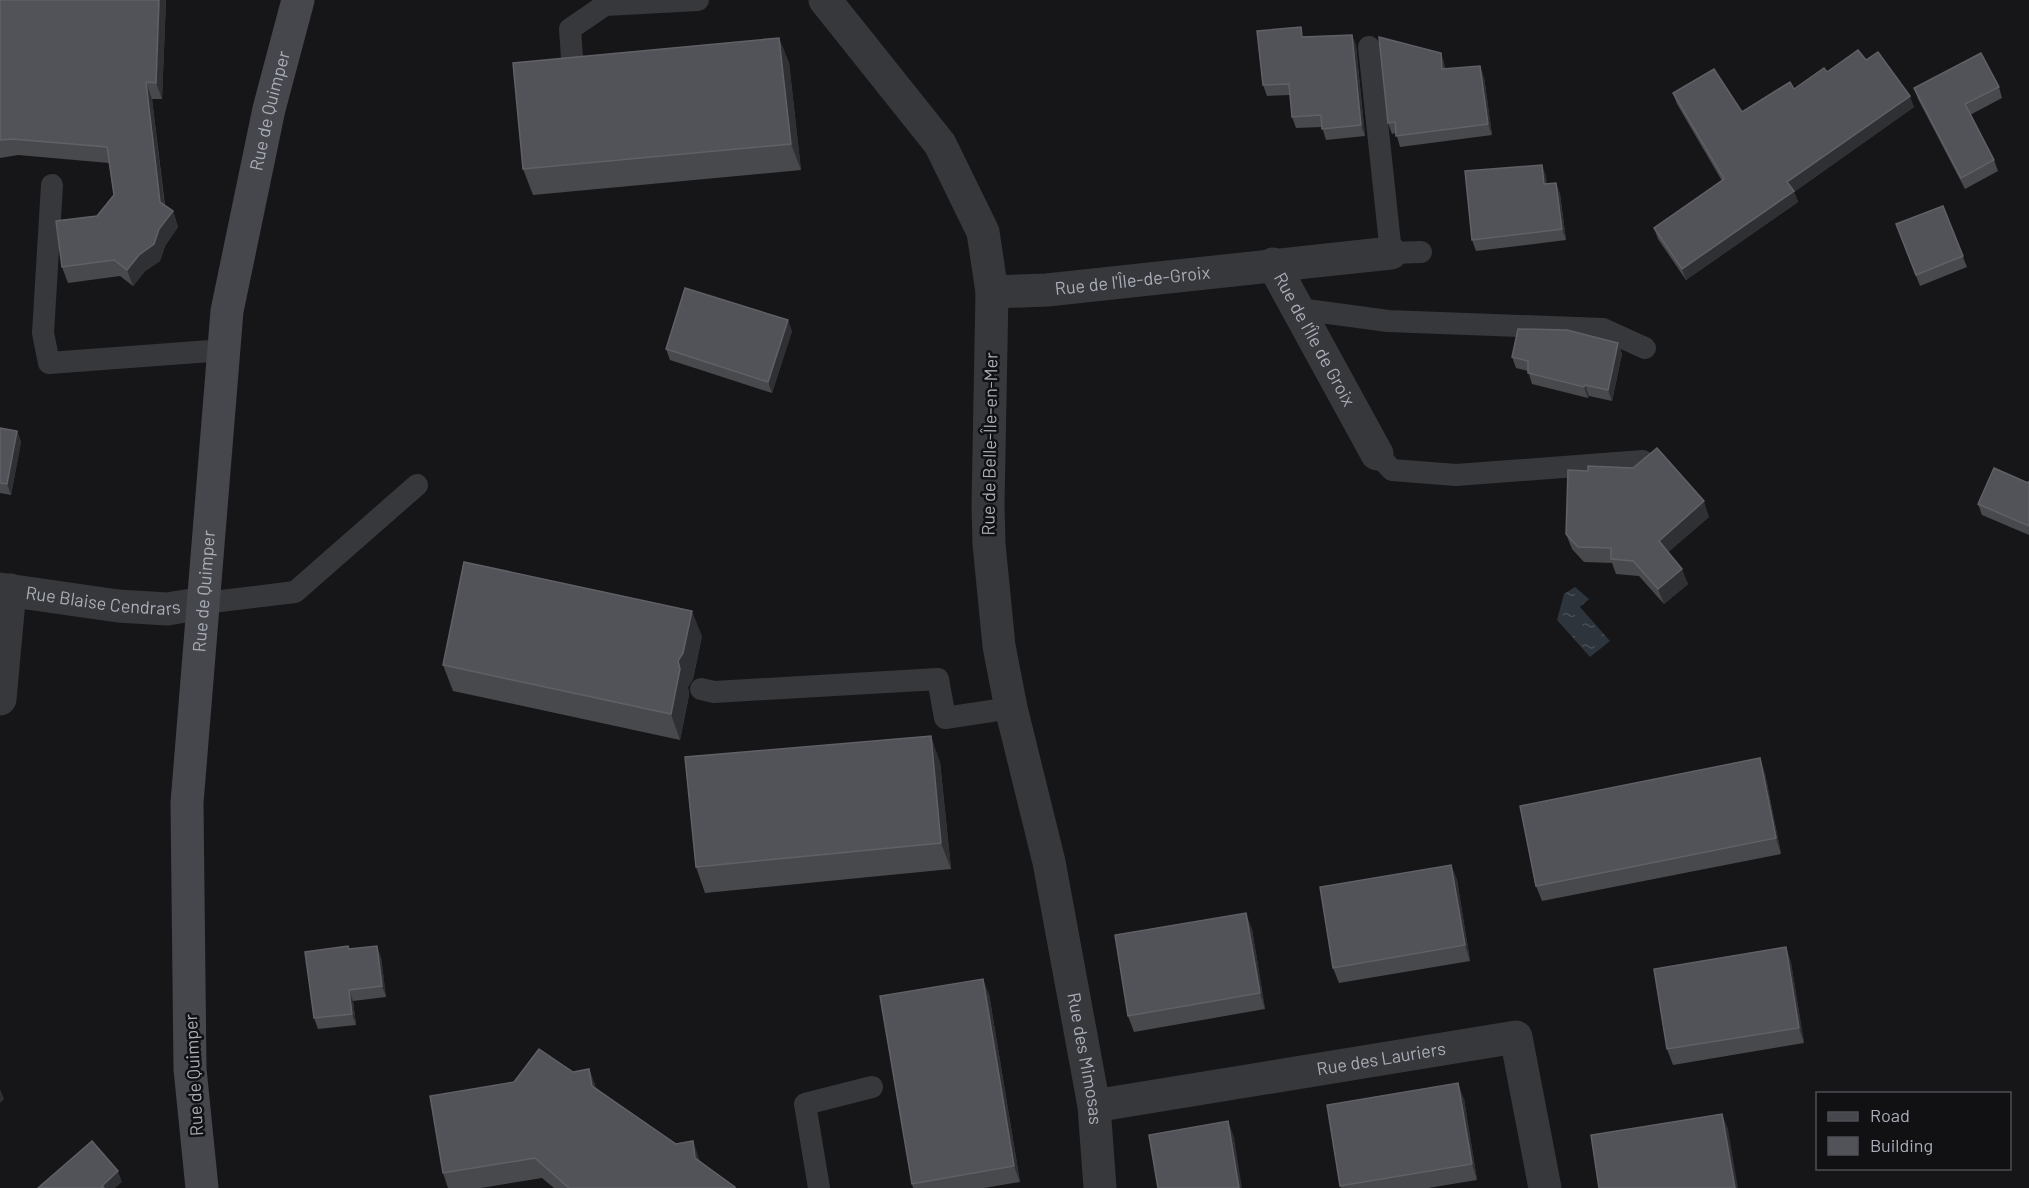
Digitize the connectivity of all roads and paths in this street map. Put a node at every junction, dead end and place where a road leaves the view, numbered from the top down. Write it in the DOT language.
graph roads {
  1 [pos="298,0"];
  2 [pos="698,0"];
  3 [pos="825,0"];
  4 [pos="1369,47"];
  5 [pos="573,72"];
  6 [pos="52,185"];
  7 [pos="1406,253"];
  8 [pos="1273,264"];
  9 [pos="992,291"];
  10 [pos="1299,309"];
  11 [pos="1645,348"];
  12 [pos="224,350"];
  13 [pos="1377,454"];
  14 [pos="1643,461"];
  15 [pos="417,484"];
  16 [pos="5,589"];
  17 [pos="204,603"];
  18 [pos="701,689"];
  19 [pos="0,699"];
  20 [pos="1011,708"];
  21 [pos="1062,932"];
  22 [pos="872,1088"];
  23 [pos="1094,1106"];
  24 [pos="202,1188"];
  25 [pos="819,1188"];
  26 [pos="1100,1188"];
  27 [pos="1545,1188"];
  1 -- 12 [label="main road, Rue de Quimper"];
  2 -- 5 [label="lane"];
  3 -- 9 [label="street, Rue de Belle-Île-en-Mer"];
  4 -- 7 [label="lane"];
  6 -- 12 [label="lane"];
  7 -- 8 [label="street, Rue de l'Île de Groix"];
  8 -- 9 [label="street, Rue de l'Île-de-Groix"];
  8 -- 10 [label="street, Rue de l'Île de Groix"];
  9 -- 20 [label="street, Rue de Belle-Île-en-Mer"];
  10 -- 11 [label="lane"];
  10 -- 13 [label="street, Rue de l'Île de Groix"];
  12 -- 17 [label="main road, Rue de Quimper"];
  13 -- 14 [label="lane"];
  15 -- 17 [label="lane"];
  16 -- 17 [label="street, Rue Blaise Cendrars"];
  16 -- 19 [label="street"];
  17 -- 24 [label="main road, Rue de Quimper"];
  18 -- 20 [label="lane"];
  20 -- 21 [label="street, Rue de Belle-Île-en-Mer"];
  21 -- 23 [label="street, Rue des Mimosas"];
  22 -- 25 [label="lane"];
  23 -- 26 [label="street, Rue des Mimosas"];
  23 -- 27 [label="street, Rue des Lauriers"];
}
